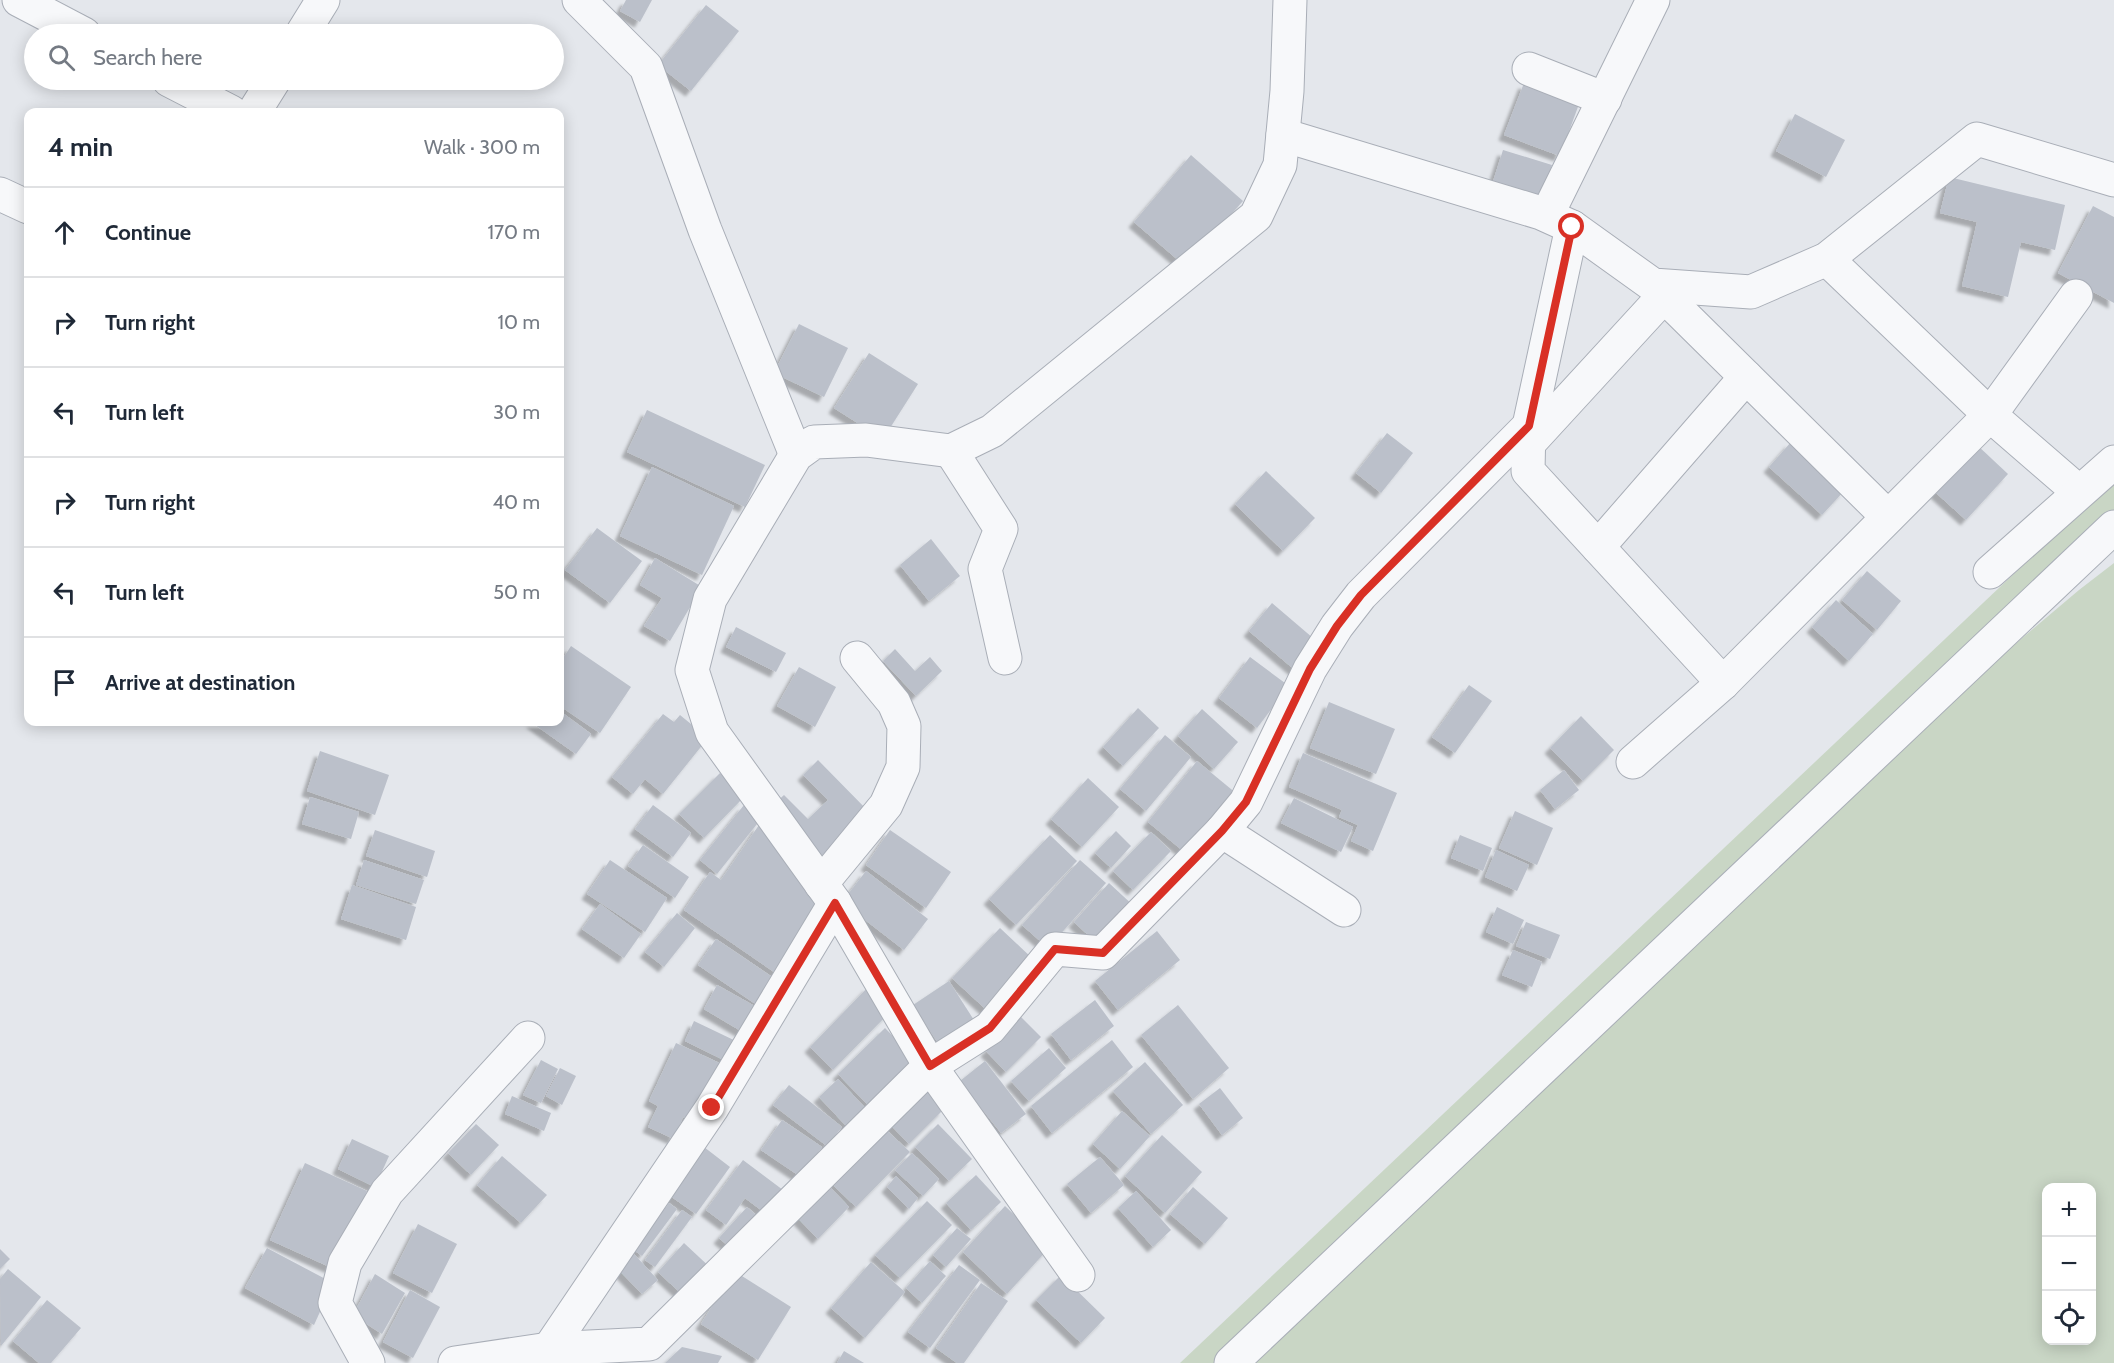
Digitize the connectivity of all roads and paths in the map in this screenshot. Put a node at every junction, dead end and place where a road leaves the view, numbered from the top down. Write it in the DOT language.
graph roads {
  1 [pos="19,0"];
  2 [pos="323,0"];
  3 [pos="579,0"];
  4 [pos="1290,0"];
  5 [pos="1653,0"];
  6 [pos="65,24"];
  7 [pos="308,24"];
  8 [pos="1529,69"];
  9 [pos="188,90"];
  10 [pos="268,90"];
  11 [pos="1605,99"];
  12 [pos="223,108"];
  13 [pos="256,108"];
  14 [pos="1283,135"];
  15 [pos="2114,180"];
  16 [pos="0,194"];
  17 [pos="24,205"];
  18 [pos="1559,221"];
  19 [pos="1827,259"];
  20 [pos="1658,290"];
  21 [pos="2076,296"];
  22 [pos="1746,377"];
  23 [pos="1990,415"];
  24 [pos="1529,435"];
  25 [pos="805,448"];
  26 [pos="951,451"];
  27 [pos="2114,462"];
  28 [pos="2079,492"];
  29 [pos="1888,517"];
  30 [pos="2114,527"];
  31 [pos="1598,547"];
  32 [pos="1990,572"];
  33 [pos="857,658"];
  34 [pos="1005,658"];
  35 [pos="1724,682"];
  36 [pos="1633,762"];
  37 [pos="1222,831"];
  38 [pos="828,894"];
  39 [pos="1344,910"];
  40 [pos="528,1038"];
  41 [pos="930,1066"];
  42 [pos="1078,1275"];
  43 [pos="555,1356"];
  44 [pos="369,1363"];
  45 [pos="455,1363"];
  46 [pos="1231,1363"];
  1 -- 6 [label="street"];
  2 -- 7 [label="street"];
  3 -- 25 [label="street"];
  4 -- 14 [label="street"];
  5 -- 11 [label="street"];
  8 -- 11 [label="street"];
  9 -- 12 [label="street"];
  10 -- 13 [label="street"];
  11 -- 18 [label="street"];
  14 -- 18 [label="street"];
  14 -- 26 [label="street"];
  15 -- 19 [label="street"];
  16 -- 17 [label="street"];
  18 -- 20 [label="street"];
  18 -- 24 [label="street"];
  19 -- 20 [label="street"];
  19 -- 23 [label="street"];
  20 -- 22 [label="street"];
  20 -- 24 [label="street"];
  21 -- 23 [label="street"];
  22 -- 29 [label="street"];
  22 -- 31 [label="street"];
  23 -- 28 [label="street"];
  23 -- 29 [label="street"];
  24 -- 31 [label="street"];
  24 -- 37 [label="street"];
  25 -- 26 [label="street"];
  25 -- 38 [label="street"];
  26 -- 34 [label="street"];
  27 -- 28 [label="street"];
  28 -- 32 [label="street"];
  29 -- 35 [label="street"];
  30 -- 46 [label="street"];
  31 -- 35 [label="street"];
  33 -- 38 [label="street"];
  35 -- 36 [label="street"];
  37 -- 39 [label="street"];
  37 -- 41 [label="street"];
  38 -- 41 [label="street"];
  38 -- 43 [label="street"];
  40 -- 44 [label="street"];
  41 -- 42 [label="street"];
  41 -- 43 [label="street"];
  43 -- 45 [label="street"];
}
